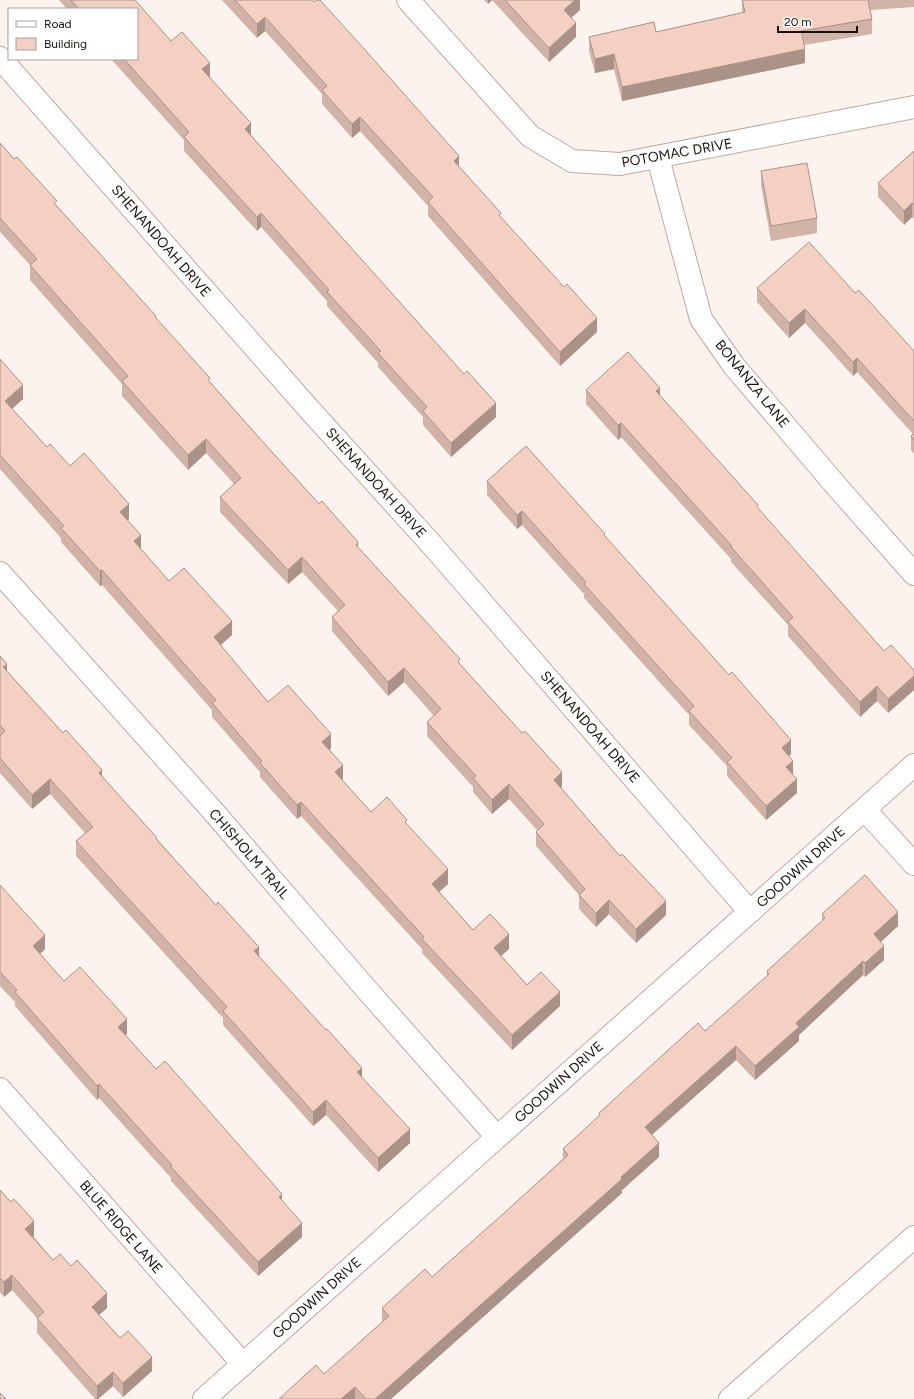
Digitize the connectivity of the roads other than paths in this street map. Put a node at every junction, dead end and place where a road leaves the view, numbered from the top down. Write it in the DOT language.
graph roads {
  1 [pos="408,0"];
  2 [pos="0,58"];
  3 [pos="914,107"];
  4 [pos="658,158"];
  5 [pos="0,573"];
  6 [pos="914,574"];
  7 [pos="914,765"];
  8 [pos="865,810"];
  9 [pos="914,864"];
  10 [pos="750,912"];
  11 [pos="0,1089"];
  12 [pos="496,1137"];
  13 [pos="914,1237"];
  14 [pos="243,1364"];
  15 [pos="204,1399"];
  16 [pos="730,1399"];
  1 -- 4 [label="street, POTOMAC DRIVE"];
  2 -- 10 [label="street, SHENANDOAH DRIVE"];
  3 -- 4 [label="street, POTOMAC DRIVE"];
  4 -- 6 [label="street, BONANZA LANE"];
  5 -- 12 [label="street, CHISHOLM TRAIL"];
  7 -- 8 [label="street, GOODWIN DRIVE"];
  8 -- 9 [label="street"];
  8 -- 10 [label="street, GOODWIN DRIVE"];
  10 -- 12 [label="street, GOODWIN DRIVE"];
  11 -- 14 [label="street, BLUE RIDGE LANE"];
  12 -- 14 [label="street, GOODWIN DRIVE"];
  13 -- 16 [label="street"];
  14 -- 15 [label="street, GOODWIN DRIVE"];
}
